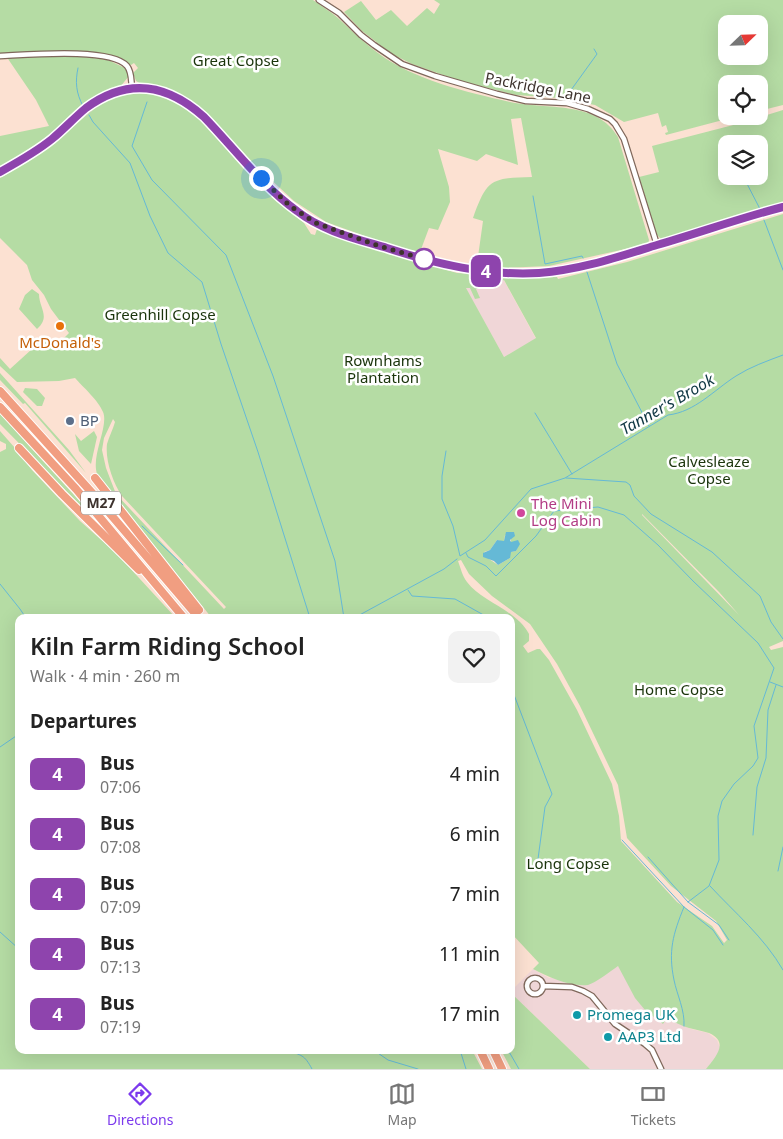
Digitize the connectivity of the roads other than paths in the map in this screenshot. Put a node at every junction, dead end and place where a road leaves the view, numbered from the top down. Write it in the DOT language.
graph roads {
  1 [pos="319,0"];
  2 [pos="0,56"];
  3 [pos="132,88"];
  4 [pos="0,172"];
  5 [pos="783,207"];
  6 [pos="657,245"];
  7 [pos="0,391"];
  8 [pos="0,407"];
  9 [pos="19,448"];
  10 [pos="95,478"];
  11 [pos="156,583"];
  12 [pos="181,614"];
  13 [pos="195,614"];
  14 [pos="201,614"];
  15 [pos="543,986"];
  16 [pos="482,1054"];
  17 [pos="495,1054"];
  18 [pos="490,1069"];
  19 [pos="502,1069"];
  20 [pos="661,1069"];
  1 -- 6 [label="street, Packridge Lane"];
  2 -- 3 [label="street"];
  3 -- 4 [label="street"];
  3 -- 6 [label="street"];
  5 -- 6 [label="street"];
  7 -- 13 [label="highway, M27"];
  8 -- 11 [label="highway, M27"];
  9 -- 11 [label="highway, M27"];
  10 -- 14 [label="highway, M27"];
  11 -- 12 [label="highway, M27"];
  15 -- 20 [label="street"];
  16 -- 18 [label="highway"];
  17 -- 19 [label="highway"];
}
